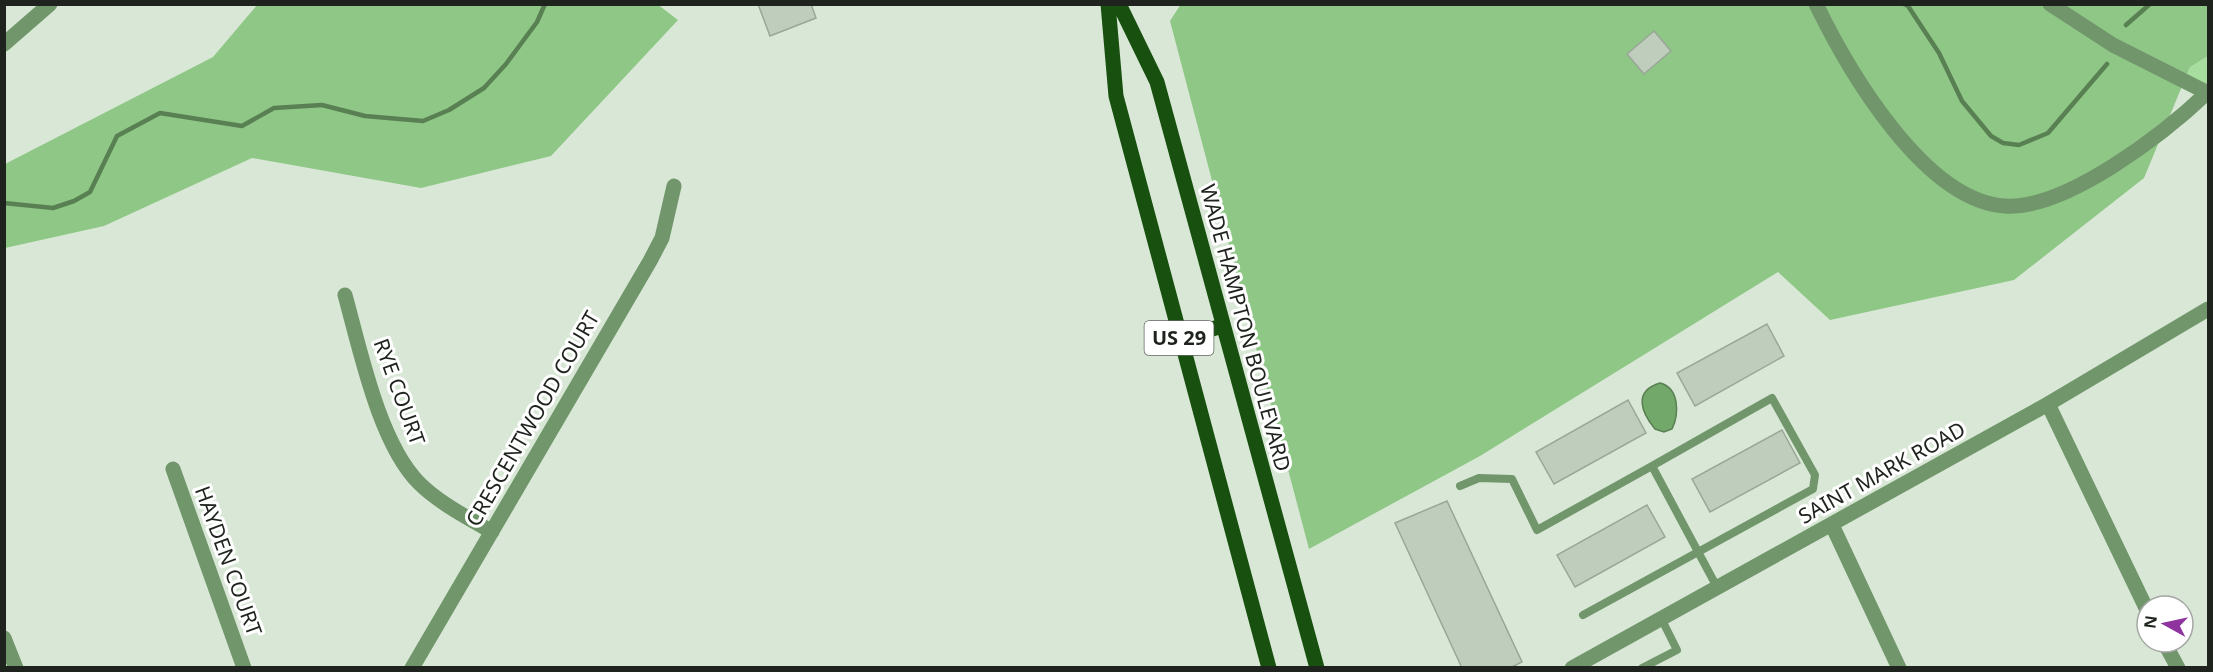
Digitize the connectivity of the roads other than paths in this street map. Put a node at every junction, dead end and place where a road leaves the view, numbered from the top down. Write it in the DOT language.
graph roads {
  1 [pos="50,4"];
  2 [pos="1108,4"];
  3 [pos="1119,4"];
  4 [pos="1816,4"];
  5 [pos="2050,4"];
  6 [pos="4,44"];
  7 [pos="2208,92"];
  8 [pos="674,186"];
  9 [pos="345,295"];
  10 [pos="2208,309"];
  11 [pos="1222,326"];
  12 [pos="1179,339"];
  13 [pos="2048,404"];
  14 [pos="1652,466"];
  15 [pos="173,469"];
  16 [pos="1460,486"];
  17 [pos="1832,525"];
  18 [pos="492,531"];
  19 [pos="1698,552"];
  20 [pos="1718,589"];
  21 [pos="2139,594"];
  22 [pos="1583,615"];
  23 [pos="1662,620"];
  24 [pos="4,638"];
  25 [pos="2170,654"];
  26 [pos="16,668"];
  27 [pos="244,668"];
  28 [pos="412,668"];
  29 [pos="1269,668"];
  30 [pos="1317,668"];
  31 [pos="1572,668"];
  32 [pos="1642,668"];
  33 [pos="1899,668"];
  34 [pos="2178,668"];
  1 -- 6 [label="street"];
  2 -- 12 [label="main road, US 29"];
  3 -- 11 [label="main road, WADE HAMPTON BOULEVARD / US 29"];
  4 -- 7 [label="street"];
  5 -- 7 [label="street"];
  8 -- 18 [label="street, CRESCENTWOOD COURT"];
  9 -- 18 [label="street, RYE COURT"];
  10 -- 13 [label="street, SAINT MARK ROAD"];
  11 -- 12 [label="main road"];
  11 -- 30 [label="main road, WADE HAMPTON BOULEVARD / US 29"];
  12 -- 29 [label="main road, US 29"];
  13 -- 17 [label="street, SAINT MARK ROAD"];
  13 -- 21 [label="street"];
  14 -- 16 [label="lane"];
  14 -- 19 [label="lane"];
  14 -- 19 [label="lane"];
  15 -- 27 [label="street, HAYDEN COURT"];
  17 -- 20 [label="street, SAINT MARK ROAD"];
  17 -- 33 [label="street"];
  18 -- 28 [label="street, CRESCENTWOOD COURT"];
  19 -- 20 [label="lane"];
  19 -- 22 [label="lane"];
  20 -- 23 [label="street, SAINT MARK ROAD"];
  23 -- 31 [label="street, SAINT MARK ROAD"];
  23 -- 32 [label="lane"];
  24 -- 26 [label="street"];
  25 -- 34 [label="street"];
}
